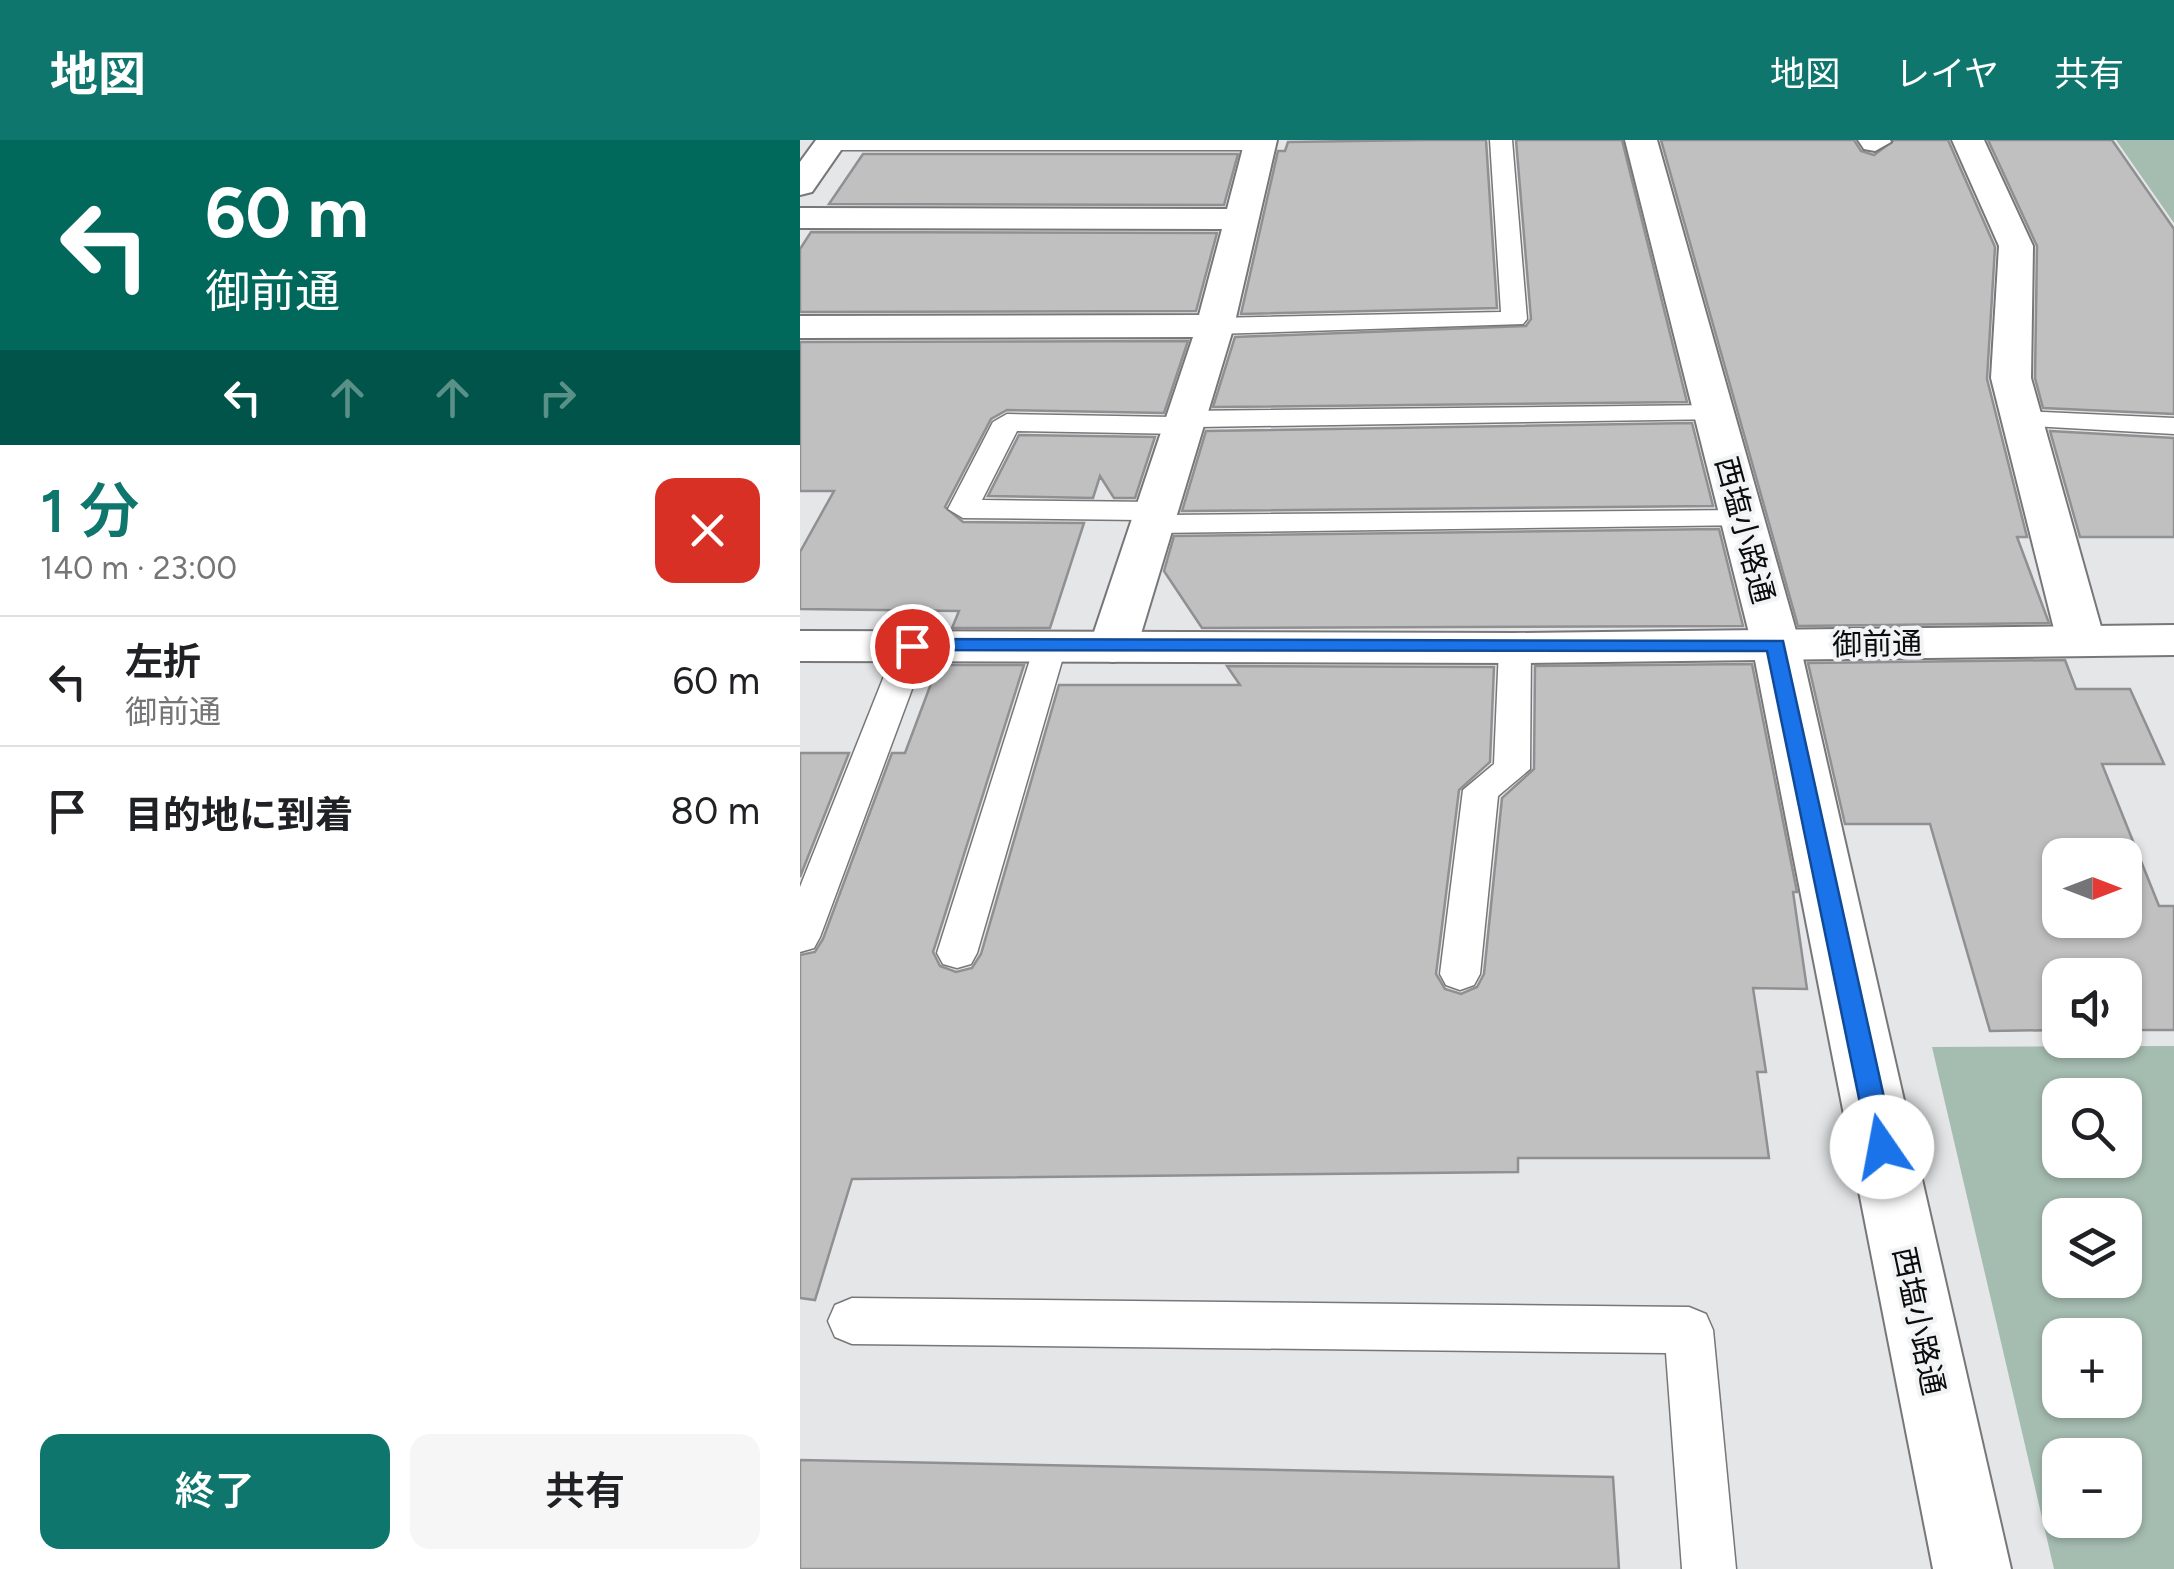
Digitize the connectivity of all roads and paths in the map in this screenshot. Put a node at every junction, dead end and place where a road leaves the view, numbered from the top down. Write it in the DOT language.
graph roads {
  1 [pos="1501,140"];
  2 [pos="1641,140"];
  3 [pos="1968,140"];
  4 [pos="830,142"];
  5 [pos="1261,142"];
  6 [pos="800,185"];
  7 [pos="800,218"];
  8 [pos="1242,218"];
  9 [pos="1216,326"];
  10 [pos="800,327"];
  11 [pos="1714,412"];
  12 [pos="2022,419"];
  13 [pos="1185,422"];
  14 [pos="2174,426"];
  15 [pos="1155,518"];
  16 [pos="1742,519"];
  17 [pos="2174,640"];
  18 [pos="2080,642"];
  19 [pos="1776,645"];
  20 [pos="800,646"];
  21 [pos="912,646"];
  22 [pos="1050,647"];
  23 [pos="1114,647"];
  24 [pos="1514,648"];
  25 [pos="800,937"];
  26 [pos="957,953"];
  27 [pos="1460,974"];
  28 [pos="852,1321"];
  29 [pos="1709,1569"];
  30 [pos="1972,1569"];
  1 -- 9 [label="lane"];
  2 -- 11 [label="street, 西塩小路通"];
  3 -- 12 [label="street"];
  4 -- 5 [label="lane"];
  4 -- 6 [label="street"];
  5 -- 8 [label="street"];
  7 -- 8 [label="street"];
  8 -- 9 [label="street"];
  9 -- 10 [label="street"];
  9 -- 13 [label="street"];
  11 -- 13 [label="lane"];
  11 -- 16 [label="street, 西塩小路通"];
  12 -- 14 [label="lane"];
  12 -- 18 [label="street"];
  13 -- 15 [label="street"];
  13 -- 15 [label="lane"];
  15 -- 16 [label="lane"];
  15 -- 23 [label="street"];
  16 -- 19 [label="street, 西塩小路通"];
  17 -- 18 [label="street, 御前通"];
  18 -- 19 [label="street, 御前通"];
  19 -- 24 [label="street, 御前通"];
  19 -- 30 [label="street, 西塩小路通"];
  20 -- 21 [label="street, 御前通"];
  21 -- 22 [label="street, 御前通"];
  21 -- 25 [label="lane"];
  22 -- 23 [label="street, 御前通"];
  22 -- 26 [label="lane"];
  23 -- 24 [label="street, 御前通"];
  24 -- 27 [label="lane"];
  28 -- 29 [label="lane"];
}
